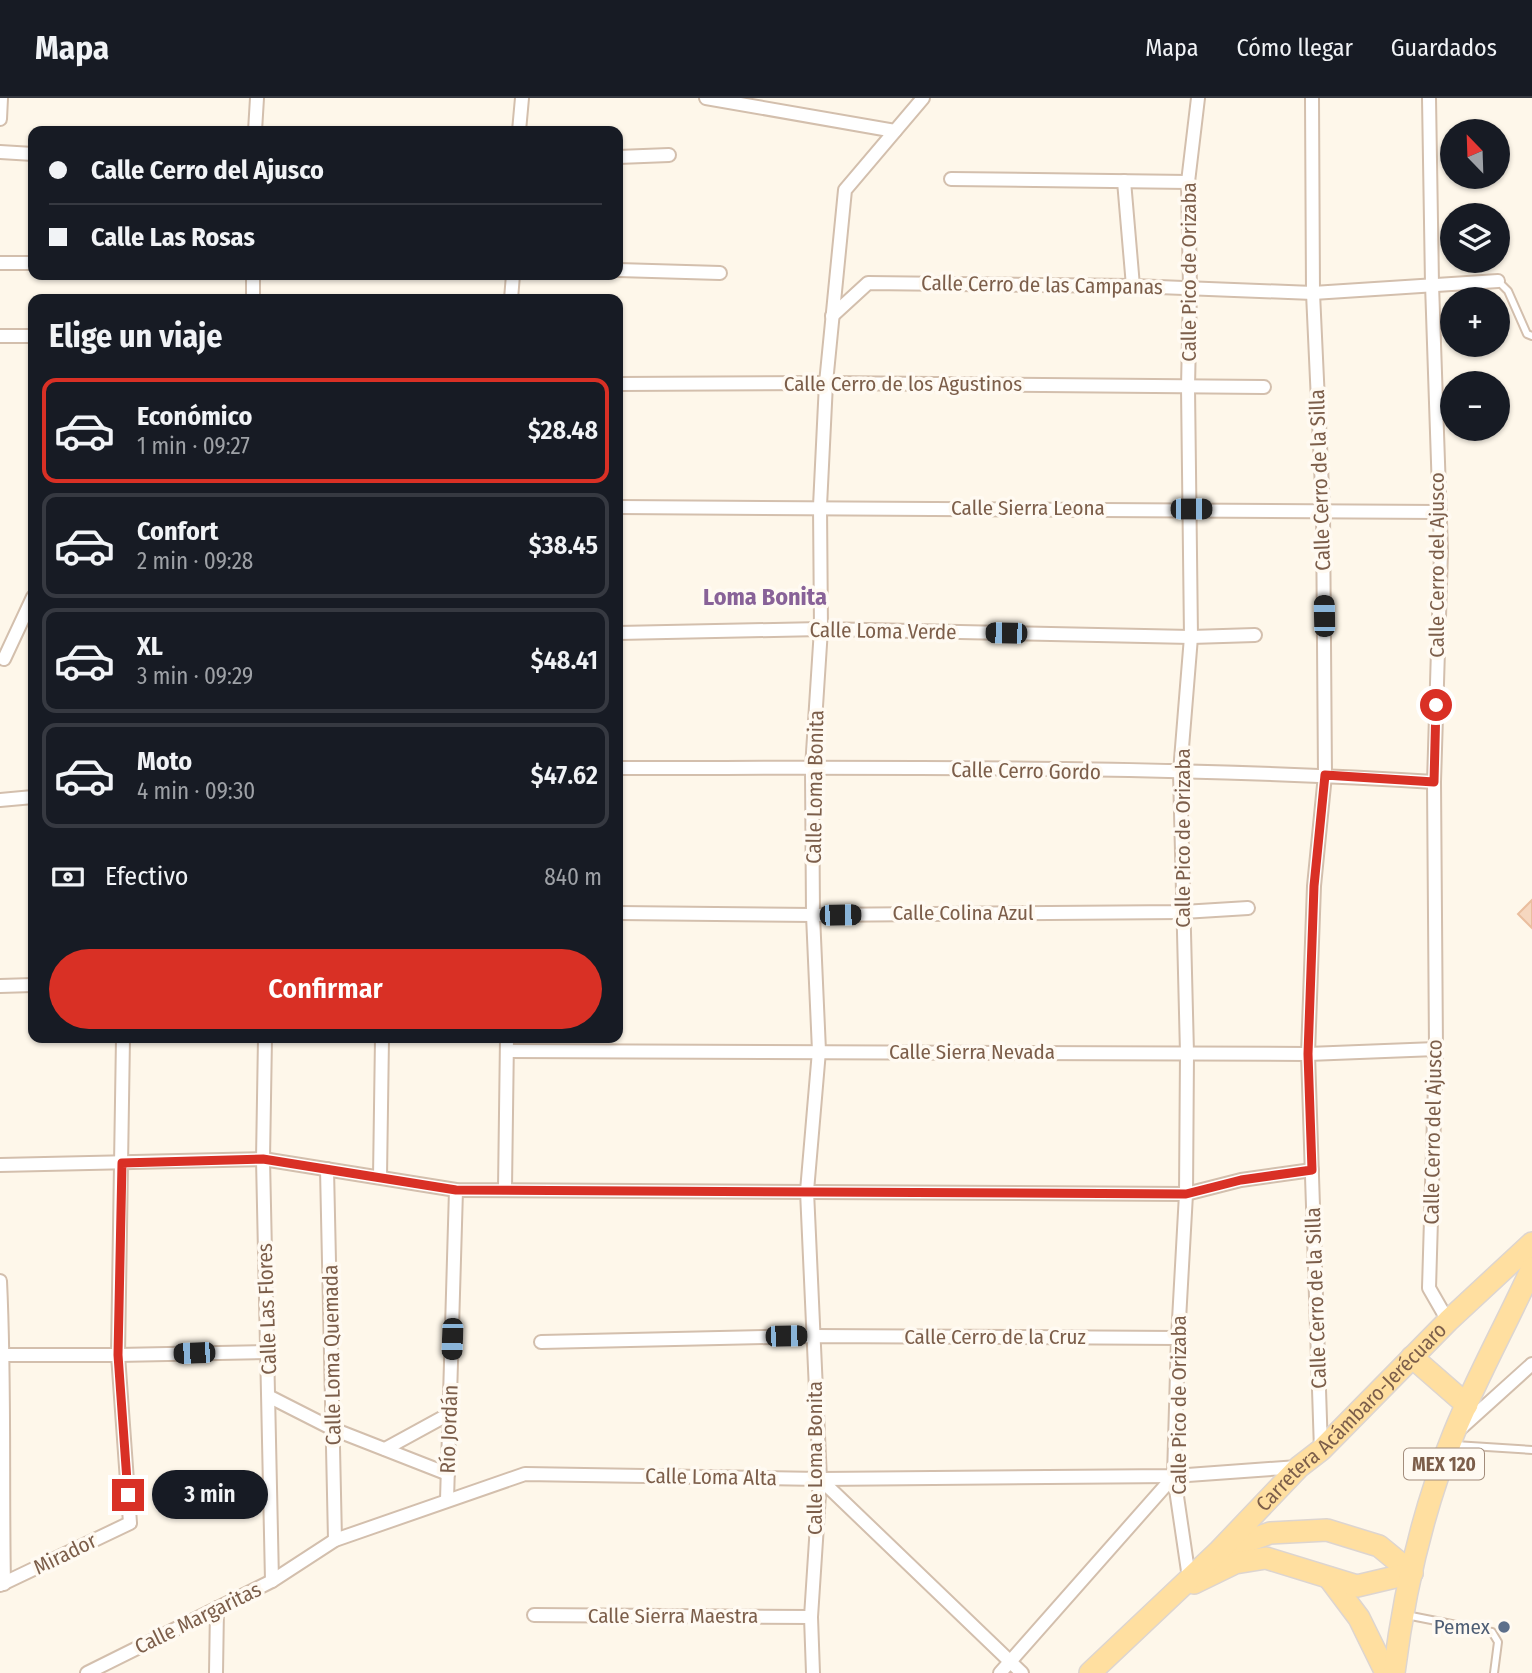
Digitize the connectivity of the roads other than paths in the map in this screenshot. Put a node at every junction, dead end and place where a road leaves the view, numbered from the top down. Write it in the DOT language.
graph roads {
  1 [pos="1,98"];
  2 [pos="257,98"];
  3 [pos="522,98"];
  4 [pos="923,98"];
  5 [pos="1198,98"];
  6 [pos="1312,98"];
  7 [pos="1429,98"];
  8 [pos="713,99"];
  9 [pos="0,119"];
  10 [pos="255,126"];
  11 [pos="519,126"];
  12 [pos="895,131"];
  13 [pos="0,152"];
  14 [pos="28,153"];
  15 [pos="669,155"];
  16 [pos="623,157"];
  17 [pos="951,179"];
  18 [pos="1124,181"];
  19 [pos="1188,182"];
  20 [pos="0,263"];
  21 [pos="28,263"];
  22 [pos="623,270"];
  23 [pos="720,273"];
  24 [pos="1498,281"];
  25 [pos="1432,284"];
  26 [pos="1133,286"];
  27 [pos="1190,288"];
  28 [pos="1313,293"];
  29 [pos="832,316"];
  30 [pos="0,336"];
  31 [pos="1532,336"];
  32 [pos="28,337"];
  33 [pos="826,383"];
  34 [pos="623,384"];
  35 [pos="1188,387"];
  36 [pos="1264,387"];
  37 [pos="820,506"];
  38 [pos="623,507"];
  39 [pos="1191,509"];
  40 [pos="1323,510"];
  41 [pos="1438,512"];
  42 [pos="28,608"];
  43 [pos="821,629"];
  44 [pos="623,634"];
  45 [pos="1255,635"];
  46 [pos="1191,637"];
  47 [pos="4,659"];
  48 [pos="623,768"];
  49 [pos="812,768"];
  50 [pos="1180,772"];
  51 [pos="1325,775"];
  52 [pos="1434,782"];
  53 [pos="28,797"];
  54 [pos="0,800"];
  55 [pos="1248,908"];
  56 [pos="1183,912"];
  57 [pos="623,913"];
  58 [pos="813,915"];
  59 [pos="28,985"];
  60 [pos="0,986"];
  61 [pos="123,1043"];
  62 [pos="265,1043"];
  63 [pos="382,1043"];
  64 [pos="507,1044"];
  65 [pos="1436,1049"];
  66 [pos="818,1051"];
  67 [pos="1187,1053"];
  68 [pos="1308,1054"];
  69 [pos="263,1159"];
  70 [pos="122,1163"];
  71 [pos="0,1165"];
  72 [pos="327,1170"];
  73 [pos="1312,1170"];
  74 [pos="380,1177"];
  75 [pos="505,1188"];
  76 [pos="456,1190"];
  77 [pos="807,1191"];
  78 [pos="1186,1194"];
  79 [pos="1532,1243"];
  80 [pos="1532,1268"];
  81 [pos="0,1281"];
  82 [pos="1448,1321"];
  83 [pos="813,1336"];
  84 [pos="1178,1338"];
  85 [pos="541,1342"];
  86 [pos="269,1352"];
  87 [pos="2,1355"];
  88 [pos="118,1355"];
  89 [pos="1412,1357"];
  90 [pos="1532,1364"];
  91 [pos="270,1397"];
  92 [pos="1466,1405"];
  93 [pos="450,1414"];
  94 [pos="334,1429"];
  95 [pos="1452,1440"];
  96 [pos="385,1449"];
  97 [pos="1321,1450"];
  98 [pos="1532,1450"];
  99 [pos="1299,1467"];
  100 [pos="1,1472"];
  101 [pos="448,1474"];
  102 [pos="1174,1476"];
  103 [pos="820,1479"];
  104 [pos="447,1500"];
  105 [pos="335,1540"];
  106 [pos="1218,1552"];
  107 [pos="1412,1573"];
  108 [pos="1329,1578"];
  109 [pos="272,1581"];
  110 [pos="2,1584"];
  111 [pos="1182,1586"];
  112 [pos="217,1608"];
  113 [pos="1404,1614"];
  114 [pos="534,1615"];
  115 [pos="811,1618"];
  116 [pos="1011,1663"];
  117 [pos="87,1673"];
  118 [pos="216,1673"];
  119 [pos="813,1673"];
  120 [pos="1000,1673"];
  121 [pos="1022,1673"];
  122 [pos="1090,1673"];
  123 [pos="1386,1673"];
  124 [pos="1394,1673"];
  125 [pos="1494,1673"];
  1 -- 9 [label="street"];
  2 -- 10 [label="street"];
  3 -- 11 [label="street"];
  4 -- 12 [label="street, Calle Loma Bonita"];
  5 -- 19 [label="street, Calle Pico de Orizaba"];
  6 -- 28 [label="street, Calle Cerro de la Silla"];
  7 -- 25 [label="street, Calle Cerro del Ajusco"];
  8 -- 12 [label="street"];
  12 -- 29 [label="street, Calle Loma Bonita"];
  13 -- 14 [label="street"];
  15 -- 16 [label="street"];
  17 -- 18 [label="street"];
  18 -- 19 [label="street"];
  18 -- 26 [label="street"];
  19 -- 27 [label="street, Calle Pico de Orizaba"];
  20 -- 21 [label="street"];
  22 -- 23 [label="street"];
  24 -- 25 [label="street, Calle Cerro de las Campanas"];
  24 -- 31 [label="lane"];
  25 -- 28 [label="street, Calle Cerro de las Campanas"];
  25 -- 41 [label="street, Calle Cerro del Ajusco"];
  26 -- 27 [label="street, Calle Cerro de las Campanas"];
  26 -- 29 [label="street, Calle Cerro de las Campanas"];
  27 -- 28 [label="street, Calle Cerro de las Campanas"];
  27 -- 35 [label="street, Calle Pico de Orizaba"];
  28 -- 40 [label="street, Calle Cerro de la Silla"];
  29 -- 33 [label="street, Calle Loma Bonita"];
  30 -- 32 [label="street"];
  33 -- 34 [label="street, Calle Cerro de los Agustinos"];
  33 -- 35 [label="street, Calle Cerro de los Agustinos"];
  33 -- 37 [label="street, Calle Loma Bonita"];
  35 -- 36 [label="street, Calle Cerro de los Agustinos"];
  35 -- 39 [label="street, Calle Pico de Orizaba"];
  37 -- 38 [label="street, Calle Sierra Leona"];
  37 -- 39 [label="street, Calle Sierra Leona"];
  37 -- 43 [label="street, Calle Loma Bonita"];
  39 -- 40 [label="street, Calle Sierra Leona"];
  39 -- 46 [label="street, Calle Pico de Orizaba"];
  40 -- 41 [label="street, Calle Sierra Leona"];
  40 -- 51 [label="street, Calle Cerro de la Silla"];
  41 -- 52 [label="street, Calle Cerro del Ajusco"];
  42 -- 47 [label="street"];
  43 -- 44 [label="street, Calle Loma Verde"];
  43 -- 46 [label="street, Calle Loma Verde"];
  43 -- 49 [label="street, Calle Loma Bonita"];
  45 -- 46 [label="street, Calle Loma Verde"];
  46 -- 50 [label="street, Calle Pico de Orizaba"];
  48 -- 49 [label="street, Calle Cerro Gordo"];
  49 -- 50 [label="street, Calle Cerro Gordo"];
  49 -- 58 [label="street, Calle Loma Bonita"];
  50 -- 51 [label="street, Calle Cerro Gordo"];
  50 -- 56 [label="street, Calle Pico de Orizaba"];
  51 -- 52 [label="street, Calle Cerro Gordo"];
  51 -- 68 [label="street, Calle Cerro de la Silla"];
  52 -- 65 [label="street, Calle Cerro del Ajusco"];
  53 -- 54 [label="street"];
  55 -- 56 [label="street, Calle Colina Azul"];
  56 -- 58 [label="street, Calle Colina Azul"];
  56 -- 67 [label="street, Calle Pico de Orizaba"];
  57 -- 58 [label="street, Calle Colina Azul"];
  58 -- 66 [label="street, Calle Loma Bonita"];
  59 -- 60 [label="street"];
  61 -- 70 [label="street"];
  62 -- 69 [label="street, Calle Las Flores"];
  63 -- 74 [label="street"];
  64 -- 66 [label="street, Calle Sierra Nevada"];
  64 -- 75 [label="street"];
  65 -- 68 [label="street, Calle Sierra Nevada"];
  65 -- 82 [label="street, Calle Cerro del Ajusco"];
  66 -- 67 [label="street, Calle Sierra Nevada"];
  66 -- 77 [label="street, Calle Loma Bonita"];
  67 -- 68 [label="street, Calle Sierra Nevada"];
  67 -- 78 [label="street, Calle Pico de Orizaba"];
  68 -- 73 [label="street, Calle Cerro de la Silla"];
  69 -- 70 [label="street"];
  69 -- 72 [label="street"];
  69 -- 86 [label="street, Calle Las Flores"];
  70 -- 71 [label="street"];
  70 -- 88 [label="street"];
  72 -- 74 [label="street"];
  72 -- 94 [label="street, Calle Loma Quemada"];
  73 -- 78 [label="street"];
  73 -- 97 [label="street, Calle Cerro de la Silla"];
  74 -- 76 [label="street"];
  75 -- 76 [label="street"];
  75 -- 77 [label="street"];
  76 -- 93 [label="street, Río Jordán"];
  77 -- 78 [label="street"];
  77 -- 83 [label="street, Calle Loma Bonita"];
  78 -- 84 [label="street, Calle Pico de Orizaba"];
  79 -- 82 [label="main road, Carretera Acámbaro-Jerécuaro"];
  80 -- 92 [label="main road, MEX 120"];
  81 -- 87 [label="street"];
  82 -- 89 [label="main road, Carretera Acámbaro-Jerécuaro"];
  83 -- 84 [label="street, Calle Cerro de la Cruz"];
  83 -- 85 [label="street, Calle Cerro de la Cruz"];
  83 -- 103 [label="street, Calle Loma Bonita"];
  84 -- 102 [label="street, Calle Pico de Orizaba"];
  86 -- 88 [label="street"];
  86 -- 91 [label="street, Calle Las Flores"];
  87 -- 88 [label="street"];
  87 -- 100 [label="street"];
  88 -- 110 [label="street, Mirador"];
  89 -- 92 [label="main road"];
  89 -- 97 [label="main road, Carretera Acámbaro-Jerécuaro"];
  90 -- 95 [label="street"];
  91 -- 94 [label="street"];
  91 -- 109 [label="street, Calle Las Flores"];
  92 -- 95 [label="main road, MEX 120"];
  93 -- 96 [label="street"];
  93 -- 101 [label="street, Río Jordán"];
  94 -- 96 [label="street"];
  94 -- 105 [label="street, Calle Loma Quemada"];
  95 -- 98 [label="lane"];
  95 -- 107 [label="main road, MEX 120"];
  96 -- 101 [label="street"];
  97 -- 99 [label="main road, Carretera Acámbaro-Jerécuaro"];
  99 -- 102 [label="street, Calle Loma Alta"];
  99 -- 106 [label="main road, Carretera Acámbaro-Jerécuaro"];
  100 -- 110 [label="street"];
  101 -- 104 [label="street, Río Jordán"];
  102 -- 103 [label="street, Calle Loma Alta"];
  102 -- 111 [label="street, Calle Pico de Orizaba"];
  102 -- 116 [label="street"];
  103 -- 104 [label="street, Calle Loma Alta"];
  103 -- 115 [label="street, Calle Loma Bonita"];
  103 -- 116 [label="street"];
  104 -- 105 [label="street, Calle Loma Alta"];
  105 -- 109 [label="street, Calle Loma Alta"];
  106 -- 107 [label="main road"];
  106 -- 111 [label="main road, Carretera Acámbaro-Jerécuaro"];
  107 -- 108 [label="main road"];
  107 -- 113 [label="main road, MEX 120"];
  108 -- 111 [label="main road"];
  108 -- 123 [label="main road"];
  109 -- 112 [label="street, Calle Margaritas"];
  111 -- 122 [label="main road, Carretera Acámbaro-Jerécuaro"];
  112 -- 117 [label="street, Calle Margaritas"];
  112 -- 118 [label="street"];
  113 -- 124 [label="main road, MEX 120"];
  113 -- 125 [label="lane"];
  114 -- 115 [label="street, Calle Sierra Maestra"];
  115 -- 119 [label="street, Calle Loma Bonita"];
  116 -- 120 [label="street"];
  116 -- 121 [label="street"];
}
